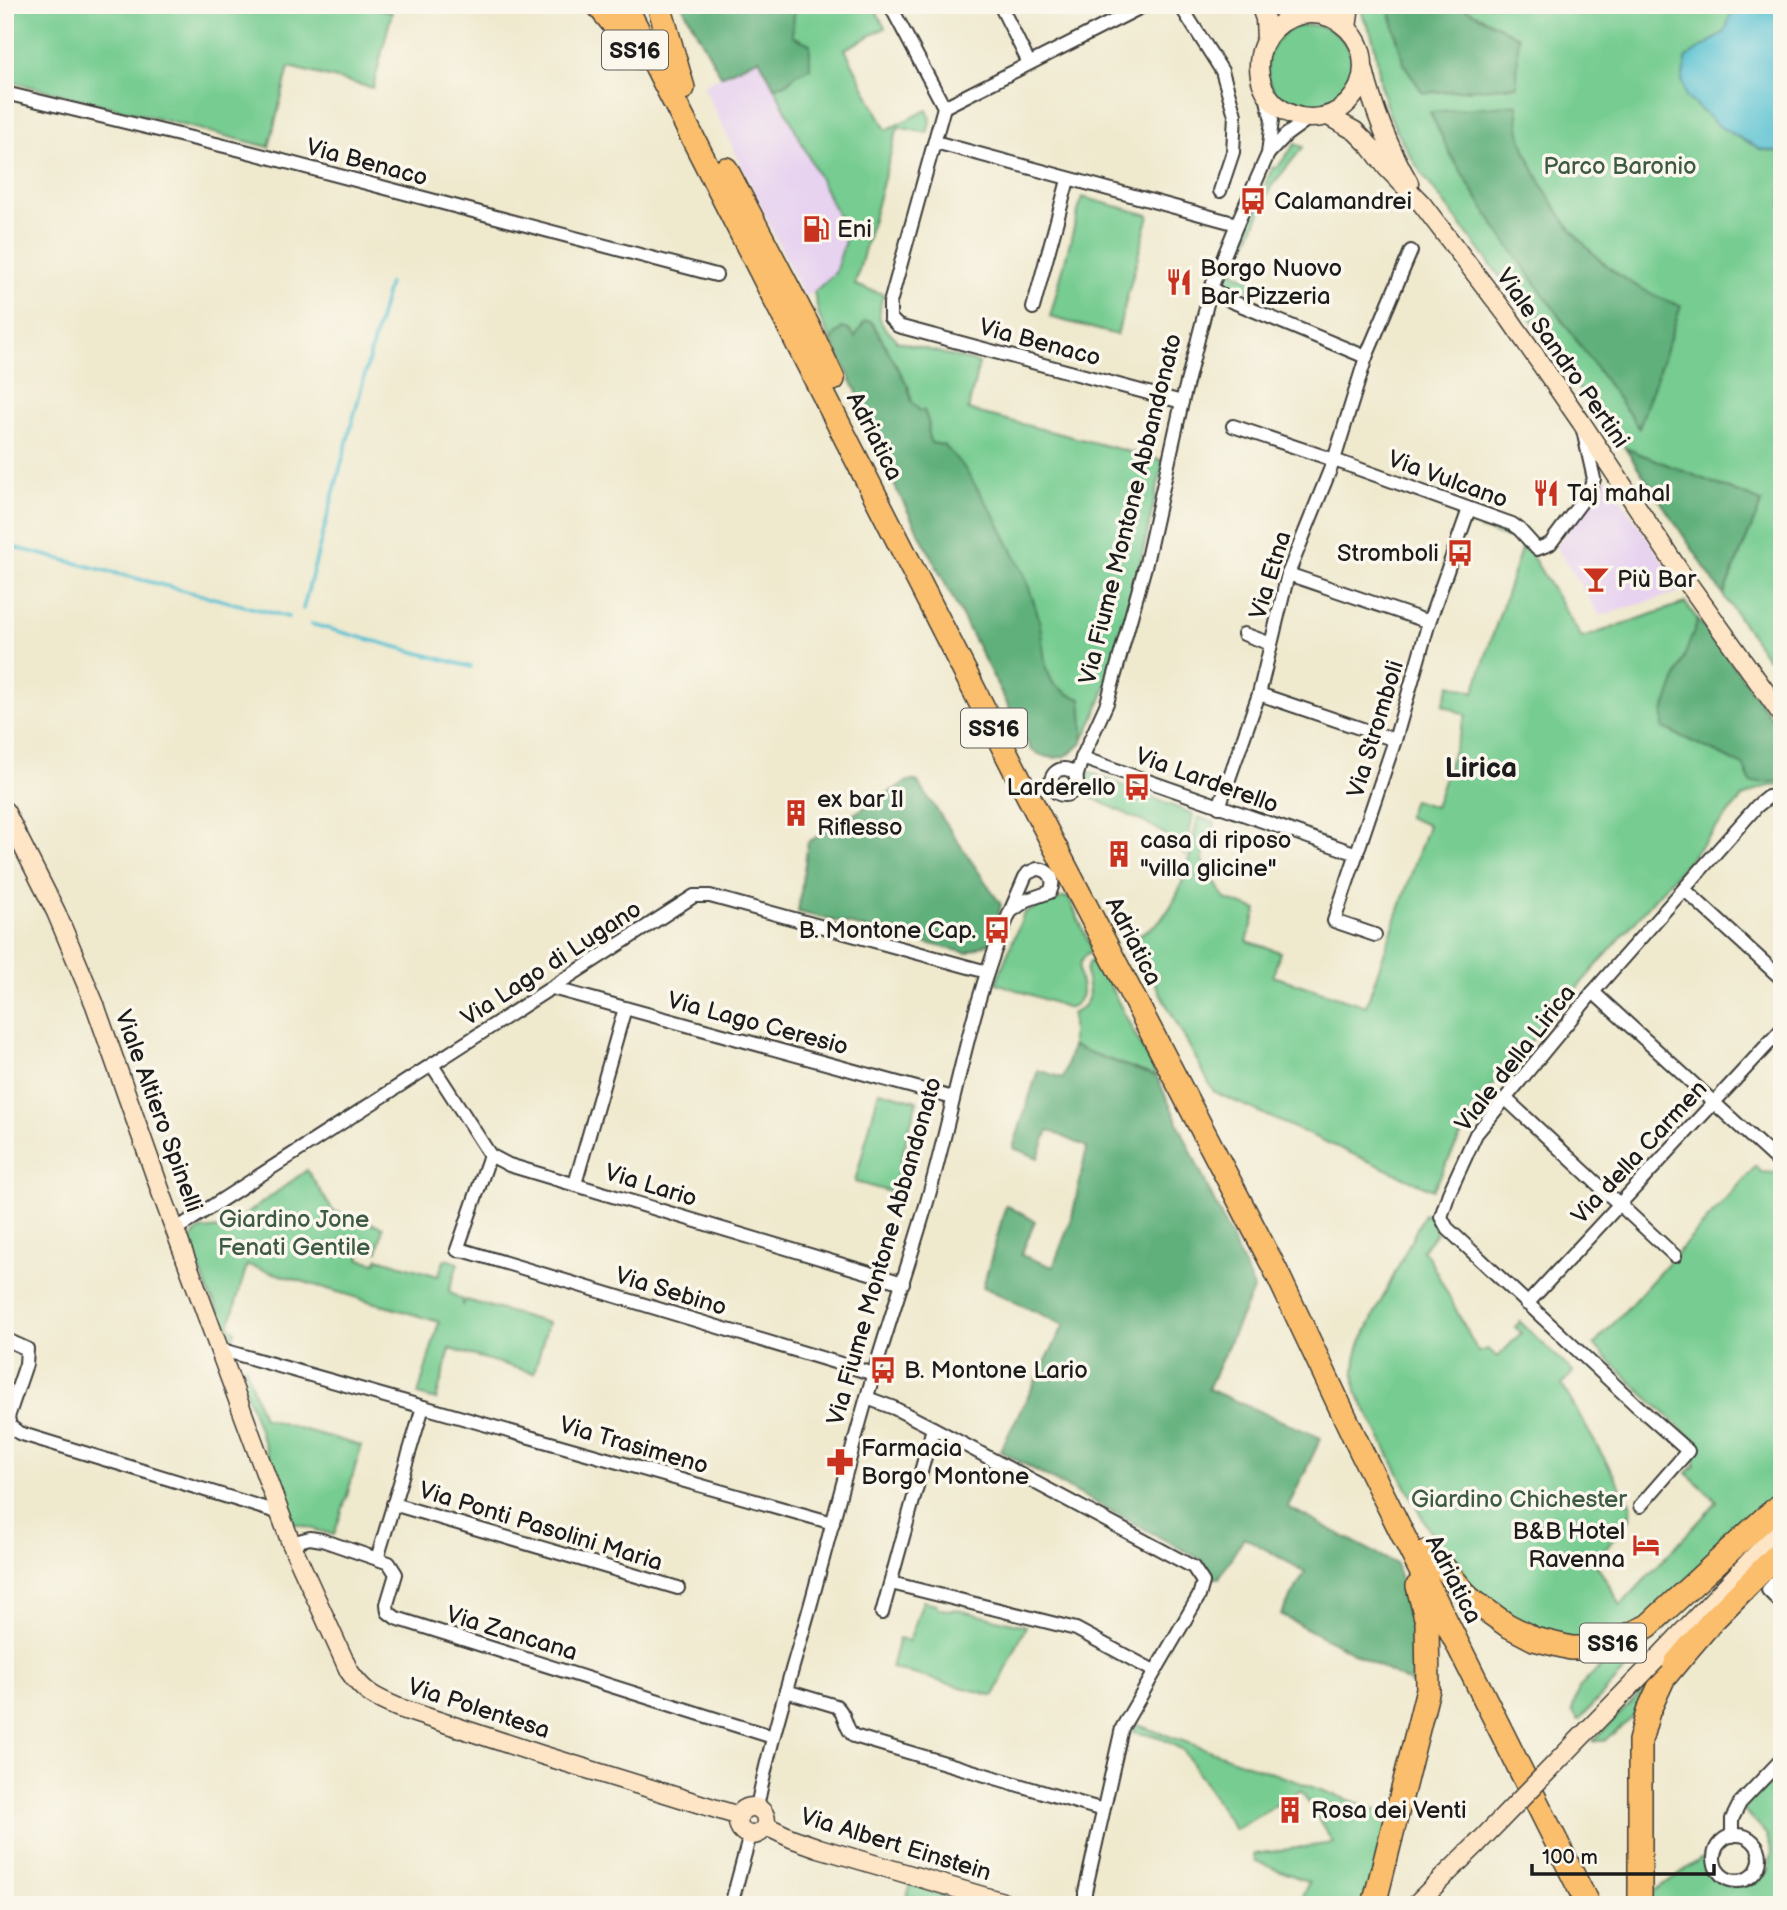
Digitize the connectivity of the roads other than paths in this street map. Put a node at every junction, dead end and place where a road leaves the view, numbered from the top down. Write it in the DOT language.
graph roads {
  1 [pos="598,5"];
  2 [pos="625,5"];
  3 [pos="640,5"];
  4 [pos="659,5"];
  5 [pos="1000,5"];
  6 [pos="1145,5"];
  7 [pos="1180,5"];
  8 [pos="1260,5"];
  9 [pos="1276,5"];
  10 [pos="1350,5"];
  11 [pos="895,7"];
  12 [pos="1324,10"];
  13 [pos="1296,16"];
  14 [pos="1347,28"];
  15 [pos="1266,40"];
  16 [pos="1029,63"];
  17 [pos="1364,69"];
  18 [pos="677,91"];
  19 [pos="1265,92"];
  20 [pos="5,93"];
  21 [pos="944,107"];
  22 [pos="1328,116"];
  23 [pos="1308,119"];
  24 [pos="935,142"];
  25 [pos="1268,154"];
  26 [pos="1068,180"];
  27 [pos="1220,191"];
  28 [pos="1422,204"];
  29 [pos="1237,225"];
  30 [pos="1411,251"];
  31 [pos="716,275"];
  32 [pos="1211,288"];
  33 [pos="1033,308"];
  34 [pos="1366,357"];
  35 [pos="1182,402"];
  36 [pos="1581,422"];
  37 [pos="1233,426"];
  38 [pos="1334,460"];
  39 [pos="1469,509"];
  40 [pos="1289,574"];
  41 [pos="1429,622"];
  42 [pos="1244,634"];
  43 [pos="1271,643"];
  44 [pos="1259,694"];
  45 [pos="1779,704"];
  46 [pos="1395,740"];
  47 [pos="1082,758"];
  48 [pos="1063,770"];
  49 [pos="1076,778"];
  50 [pos="1782,796"];
  51 [pos="1219,807"];
  52 [pos="5,811"];
  53 [pos="1357,855"];
  54 [pos="1685,890"];
  55 [pos="1010,912"];
  56 [pos="1375,935"];
  57 [pos="987,972"];
  58 [pos="1782,979"];
  59 [pos="552,988"];
  60 [pos="1593,992"];
  61 [pos="625,1009"];
  62 [pos="1782,1029"];
  63 [pos="432,1065"];
  64 [pos="953,1098"];
  65 [pos="1506,1099"];
  66 [pos="1714,1102"];
  67 [pos="490,1155"];
  68 [pos="1782,1165"];
  69 [pos="575,1184"];
  70 [pos="1620,1205"];
  71 [pos="175,1230"];
  72 [pos="1675,1256"];
  73 [pos="903,1283"];
  74 [pos="1527,1304"];
  75 [pos="5,1339"];
  76 [pos="219,1349"];
  77 [pos="874,1374"];
  78 [pos="867,1398"];
  79 [pos="423,1407"];
  80 [pos="933,1428"];
  81 [pos="393,1504"];
  82 [pos="1782,1504"];
  83 [pos="1640,1506"];
  84 [pos="280,1513"];
  85 [pos="833,1523"];
  86 [pos="1782,1527"];
  87 [pos="291,1543"];
  88 [pos="1782,1550"];
  89 [pos="1420,1553"];
  90 [pos="377,1559"];
  91 [pos="1782,1575"];
  92 [pos="891,1583"];
  93 [pos="678,1588"];
  94 [pos="1782,1604"];
  95 [pos="882,1613"];
  96 [pos="1154,1671"];
  97 [pos="786,1691"];
  98 [pos="773,1737"];
  99 [pos="1782,1759"];
  100 [pos="757,1807"];
  101 [pos="1103,1810"];
  102 [pos="739,1816"];
  103 [pos="758,1830"];
  104 [pos="1732,1836"];
  105 [pos="1085,1898"];
  106 [pos="1590,1903"];
  107 [pos="730,1905"];
  108 [pos="1013,1905"];
  109 [pos="1075,1905"];
  110 [pos="1374,1905"];
  111 [pos="1415,1905"];
  112 [pos="1640,1905"];
  1 -- 18 [label="highway, SS16"];
  2 -- 18 [label="highway, Adriatica / SS16"];
  3 -- 18 [label="highway, Adriatica / SS16"];
  4 -- 18 [label="highway, SS16"];
  5 -- 16 [label="street"];
  6 -- 16 [label="street"];
  7 -- 27 [label="street"];
  8 -- 15 [label="street"];
  9 -- 13 [label="street"];
  10 -- 14 [label="street"];
  11 -- 21 [label="street"];
  12 -- 13 [label="street"];
  12 -- 14 [label="street"];
  13 -- 15 [label="street"];
  14 -- 17 [label="street"];
  15 -- 19 [label="street"];
  16 -- 21 [label="street"];
  17 -- 22 [label="street"];
  17 -- 28 [label="street, Viale Sandro Pertini"];
  18 -- 89 [label="highway, Adriatica / SS16"];
  19 -- 23 [label="street"];
  19 -- 25 [label="street, Via Fiume Montone Abbandonato"];
  20 -- 31 [label="street, Via Benaco"];
  21 -- 24 [label="street"];
  22 -- 23 [label="street"];
  22 -- 28 [label="street, Viale Sandro Pertini"];
  23 -- 25 [label="street, Via Fiume Montone Abbandonato"];
  24 -- 26 [label="street"];
  24 -- 35 [label="street, Via Benaco"];
  25 -- 29 [label="street, Via Fiume Montone Abbandonato"];
  26 -- 29 [label="street"];
  26 -- 33 [label="street"];
  28 -- 36 [label="street, Viale Sandro Pertini"];
  29 -- 32 [label="street, Via Fiume Montone Abbandonato"];
  30 -- 34 [label="street, Via Etna"];
  32 -- 34 [label="street"];
  32 -- 35 [label="street, Via Fiume Montone Abbandonato"];
  34 -- 38 [label="street, Via Etna"];
  35 -- 47 [label="street, Via Fiume Montone Abbandonato"];
  36 -- 39 [label="street, Via Vulcano"];
  36 -- 45 [label="street, Viale Sandro Pertini"];
  37 -- 38 [label="street, Via Vulcano"];
  38 -- 39 [label="street, Via Vulcano"];
  38 -- 40 [label="street, Via Etna"];
  39 -- 41 [label="street, Via Stromboli"];
  40 -- 41 [label="street"];
  40 -- 43 [label="street, Via Etna"];
  41 -- 46 [label="street, Via Stromboli"];
  42 -- 43 [label="street"];
  43 -- 44 [label="street, Via Etna"];
  44 -- 46 [label="street"];
  44 -- 51 [label="street, Via Etna"];
  46 -- 53 [label="street, Via Stromboli"];
  47 -- 48 [label="street"];
  47 -- 49 [label="street, Via Fiume Montone Abbandonato"];
  47 -- 51 [label="street, Via Larderello"];
  48 -- 49 [label="street"];
  48 -- 49 [label="street"];
  50 -- 54 [label="street, Viale della Lirica"];
  51 -- 53 [label="street, Via Larderello"];
  52 -- 71 [label="street, Viale Altiero Spinelli"];
  53 -- 56 [label="street, Via Stromboli"];
  54 -- 58 [label="street"];
  54 -- 60 [label="street, Viale della Lirica"];
  55 -- 57 [label="street, Via Fiume Montone Abbandonato"];
  57 -- 59 [label="street, Via Lago di Lugano"];
  57 -- 64 [label="street, Via Fiume Montone Abbandonato"];
  59 -- 61 [label="street, Via Lago Ceresio"];
  59 -- 63 [label="street, Via Lago di Lugano"];
  60 -- 65 [label="street, Viale della Lirica"];
  60 -- 66 [label="street"];
  61 -- 64 [label="street, Via Lago Ceresio"];
  61 -- 69 [label="street"];
  62 -- 66 [label="street, Via della Carmen"];
  63 -- 67 [label="street"];
  63 -- 71 [label="street, Via Lago di Lugano"];
  64 -- 73 [label="street, Via Fiume Montone Abbandonato"];
  65 -- 70 [label="street"];
  65 -- 74 [label="street, Viale della Lirica"];
  66 -- 68 [label="street"];
  66 -- 70 [label="street, Via della Carmen"];
  67 -- 69 [label="street, Via Lario"];
  67 -- 77 [label="street, Via Sebino"];
  69 -- 73 [label="street, Via Lario"];
  70 -- 72 [label="street"];
  70 -- 74 [label="street, Via della Carmen"];
  71 -- 76 [label="street, Viale Altiero Spinelli"];
  73 -- 77 [label="street, Via Fiume Montone Abbandonato"];
  74 -- 83 [label="street, Viale della Lirica"];
  75 -- 84 [label="street"];
  76 -- 79 [label="street, Via Trasimeno"];
  76 -- 84 [label="street, Viale Altiero Spinelli"];
  77 -- 78 [label="street, Via Fiume Montone Abbandonato"];
  78 -- 80 [label="street"];
  78 -- 85 [label="street, Via Fiume Montone Abbandonato"];
  79 -- 81 [label="street"];
  79 -- 85 [label="street, Via Trasimeno"];
  80 -- 92 [label="street"];
  80 -- 96 [label="street"];
  81 -- 90 [label="street"];
  81 -- 93 [label="street, Via Ponti Pasolini Maria"];
  82 -- 89 [label="highway, SS16"];
  84 -- 87 [label="street, Viale Altiero Spinelli"];
  85 -- 97 [label="street, Via Fiume Montone Abbandonato"];
  86 -- 111 [label="street, bridge"];
  87 -- 90 [label="street"];
  87 -- 102 [label="street, Via Polentesa"];
  88 -- 112 [label="highway, SS16"];
  89 -- 106 [label="highway, Adriatica / SS16"];
  89 -- 110 [label="highway, SS16"];
  90 -- 98 [label="street, Via Zancana"];
  91 -- 94 [label="street"];
  92 -- 95 [label="street"];
  92 -- 96 [label="street"];
  96 -- 101 [label="street"];
  97 -- 98 [label="street, Via Fiume Montone Abbandonato"];
  97 -- 101 [label="street"];
  98 -- 100 [label="street, Via Fiume Montone Abbandonato"];
  99 -- 104 [label="street"];
  100 -- 102 [label="street"];
  100 -- 103 [label="street"];
  101 -- 105 [label="street"];
  102 -- 103 [label="street"];
  103 -- 107 [label="street"];
  103 -- 108 [label="street, Via Albert Einstein"];
  105 -- 109 [label="street"];
}
